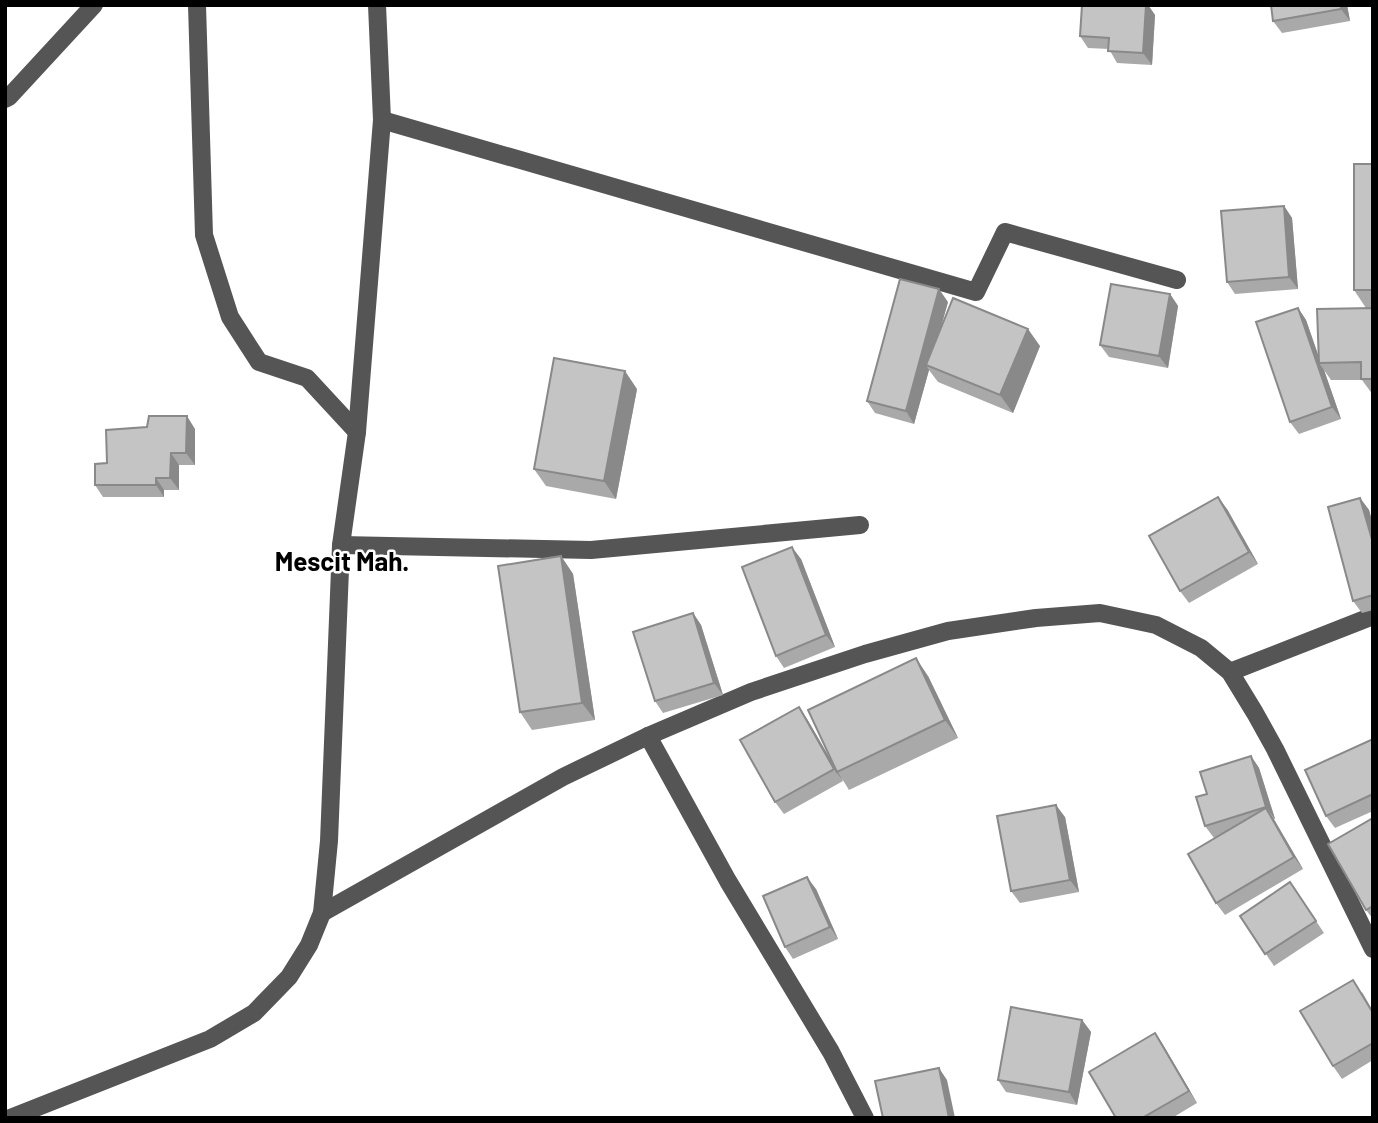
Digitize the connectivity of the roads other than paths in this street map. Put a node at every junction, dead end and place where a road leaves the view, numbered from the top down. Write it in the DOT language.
graph roads {
  1 [pos="94,5"];
  2 [pos="197,5"];
  3 [pos="377,5"];
  4 [pos="5,99"];
  5 [pos="382,120"];
  6 [pos="1177,280"];
  7 [pos="357,432"];
  8 [pos="860,525"];
  9 [pos="341,545"];
  10 [pos="1373,615"];
  11 [pos="1230,672"];
  12 [pos="648,736"];
  13 [pos="322,913"];
  14 [pos="1373,949"];
  15 [pos="10,1118"];
  16 [pos="865,1118"];
  1 -- 4 [label="street"];
  2 -- 7 [label="street"];
  3 -- 5 [label="street"];
  5 -- 6 [label="street"];
  5 -- 7 [label="street"];
  7 -- 9 [label="street"];
  8 -- 9 [label="street"];
  9 -- 13 [label="street"];
  10 -- 11 [label="street"];
  11 -- 12 [label="street"];
  11 -- 14 [label="street"];
  12 -- 13 [label="street"];
  12 -- 16 [label="street"];
  13 -- 15 [label="street"];
}
